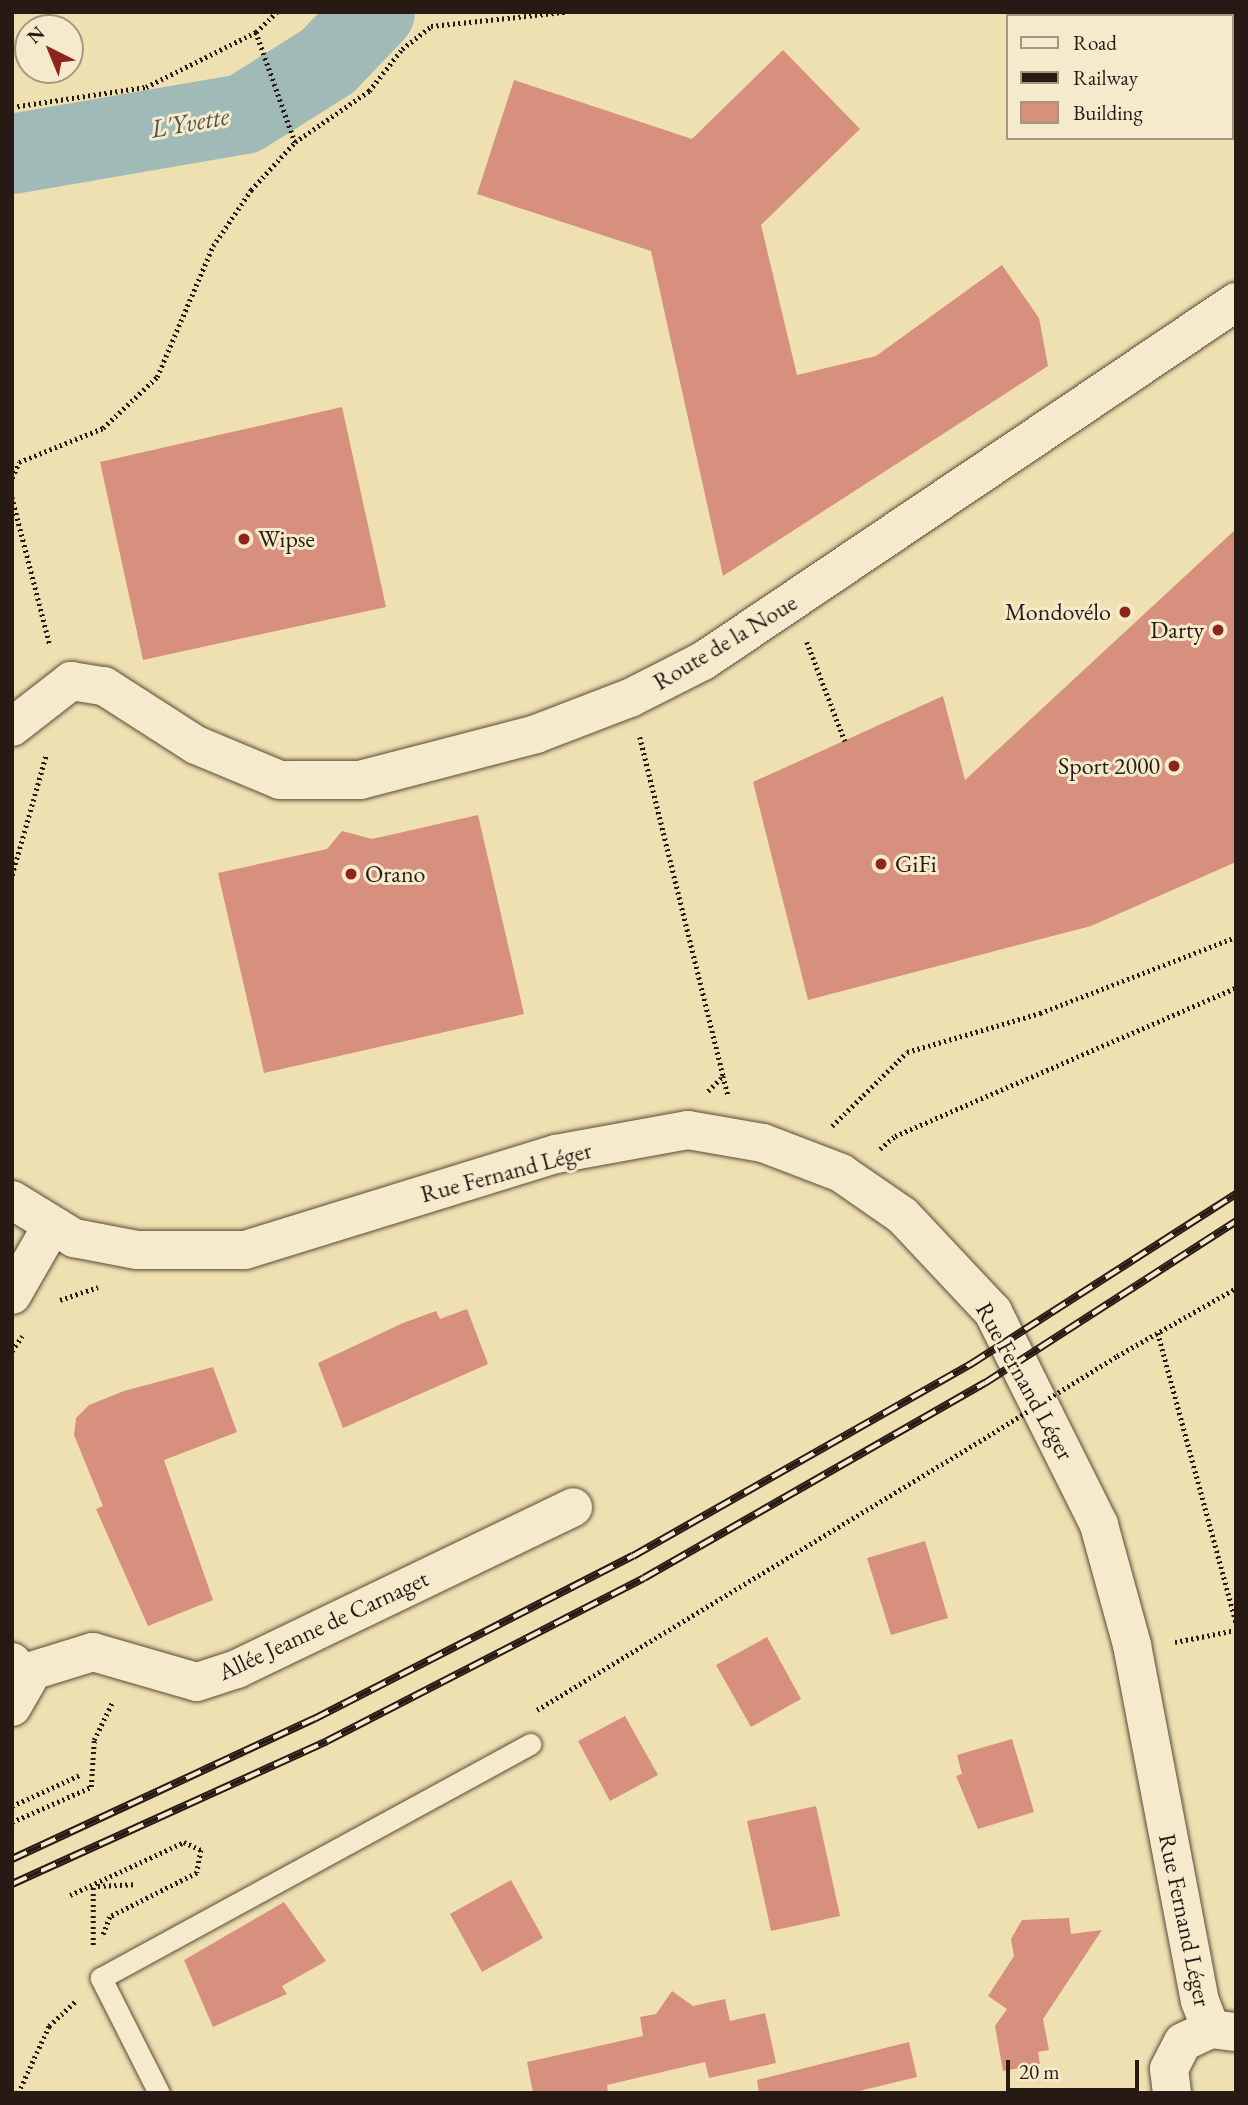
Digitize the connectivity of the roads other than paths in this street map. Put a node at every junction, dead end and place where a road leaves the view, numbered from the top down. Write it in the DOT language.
graph roads {
  1 [pos="1236,302"];
  2 [pos="25,717"];
  3 [pos="12,1199"];
  4 [pos="51,1229"];
  5 [pos="12,1295"];
  6 [pos="573,1507"];
  7 [pos="16,1681"];
  8 [pos="530,1744"];
  9 [pos="1223,2031"];
  10 [pos="159,2093"];
  11 [pos="1172,2093"];
  1 -- 2 [label="street, Route de la Noue"];
  3 -- 4 [label="street, Rue Fernand Léger"];
  4 -- 5 [label="street"];
  4 -- 9 [label="street, Rue Fernand Léger"];
  6 -- 7 [label="street, Allée Jeanne de Carnaget"];
  8 -- 10 [label="lane"];
  9 -- 11 [label="street"];
}
